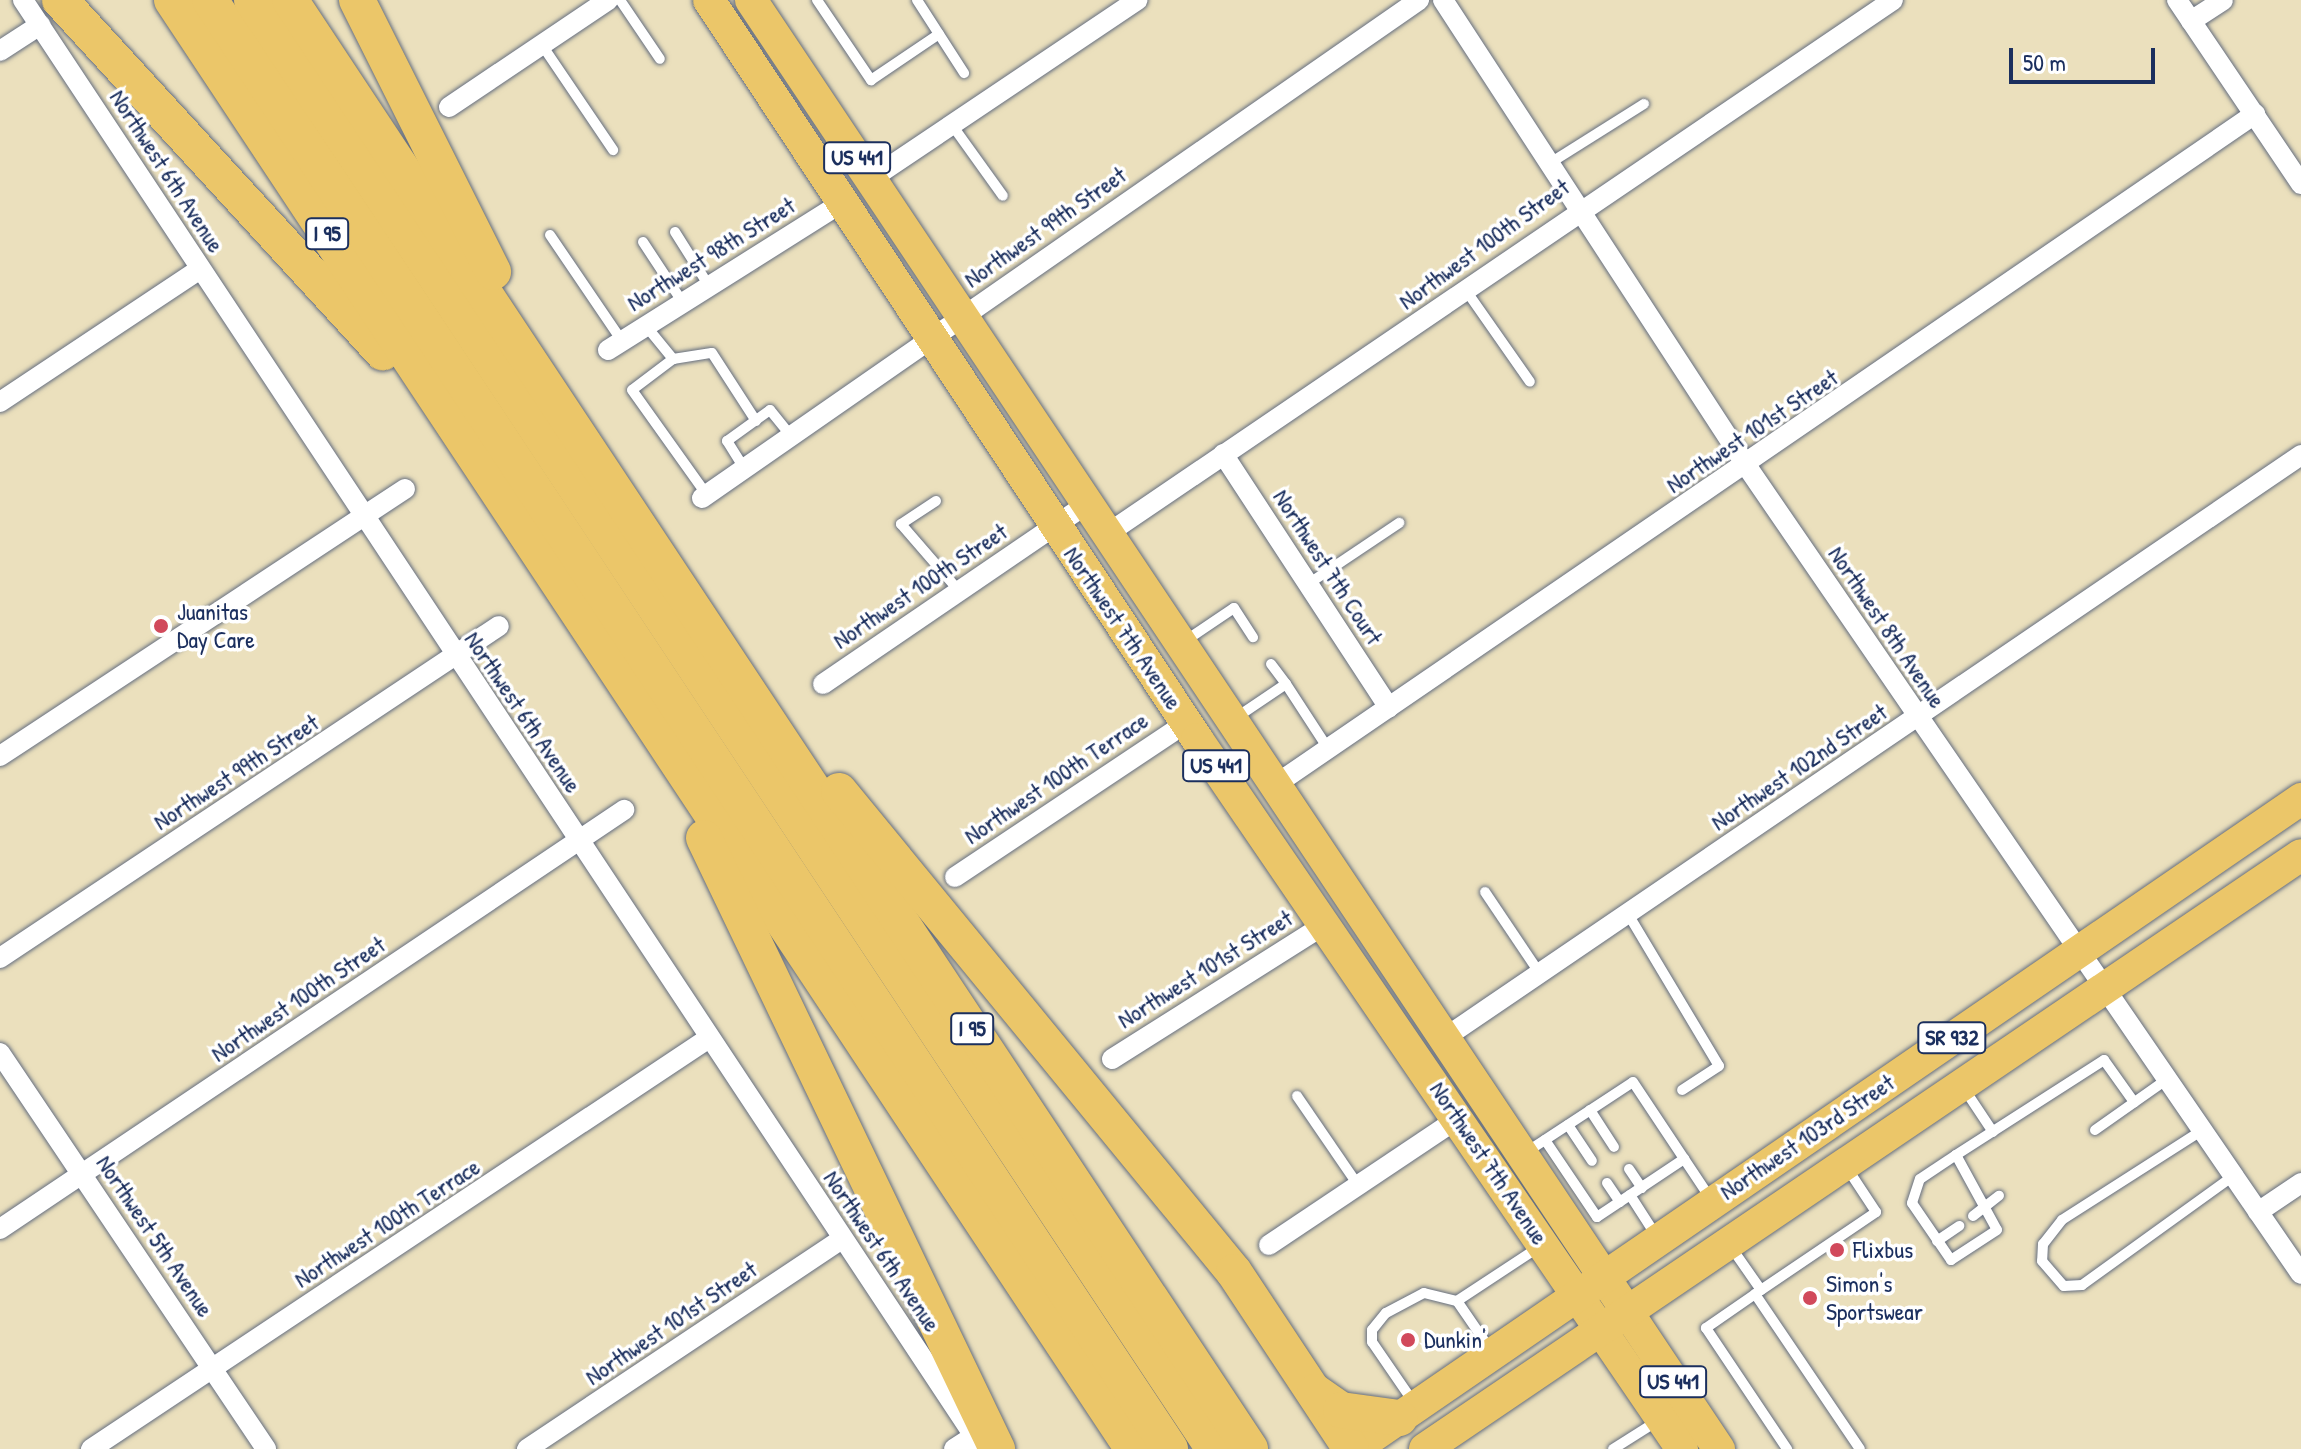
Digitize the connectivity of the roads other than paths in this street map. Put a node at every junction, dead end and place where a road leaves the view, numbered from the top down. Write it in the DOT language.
graph roads {
  1 [pos="23,0"];
  2 [pos="172,0"];
  3 [pos="210,0"];
  4 [pos="252,0"];
  5 [pos="290,0"];
  6 [pos="357,0"];
  7 [pos="608,0"];
  8 [pos="620,0"];
  9 [pos="709,0"];
  10 [pos="817,0"];
  11 [pos="917,0"];
  12 [pos="1137,0"];
  13 [pos="1419,0"];
  14 [pos="1443,0"];
  15 [pos="1893,0"];
  16 [pos="2177,0"];
  17 [pos="2223,0"];
  18 [pos="761,4"];
  19 [pos="50,12"];
  20 [pos="2191,21"];
  21 [pos="939,34"];
  22 [pos="542,45"];
  23 [pos="0,51"];
  24 [pos="660,59"];
  25 [pos="964,73"];
  26 [pos="1644,104"];
  27 [pos="449,107"];
  28 [pos="2255,114"];
  29 [pos="952,125"];
  30 [pos="613,150"];
  31 [pos="1550,163"];
  32 [pos="871,179"];
  33 [pos="2301,184"];
  34 [pos="1003,196"];
  35 [pos="843,202"];
  36 [pos="1578,208"];
  37 [pos="675,232"];
  38 [pos="550,235"];
  39 [pos="643,242"];
  40 [pos="200,269"];
  41 [pos="709,286"];
  42 [pos="1465,289"];
  43 [pos="683,303"];
  44 [pos="963,315"];
  45 [pos="646,326"];
  46 [pos="932,336"];
  47 [pos="615,346"];
  48 [pos="673,359"];
  49 [pos="1530,382"];
  50 [pos="0,402"];
  51 [pos="566,417"];
  52 [pos="756,421"];
  53 [pos="791,436"];
  54 [pos="1223,454"];
  55 [pos="2301,455"];
  56 [pos="482,468"];
  57 [pos="744,468"];
  58 [pos="1748,468"];
  59 [pos="405,489"];
  60 [pos="704,496"];
  61 [pos="936,501"];
  62 [pos="1087,504"];
  63 [pos="363,518"];
  64 [pos="1399,523"];
  65 [pos="1055,525"];
  66 [pos="1107,534"];
  67 [pos="1308,584"];
  68 [pos="959,591"];
  69 [pos="702,622"];
  70 [pos="499,626"];
  71 [pos="1253,637"];
  72 [pos="1180,644"];
  73 [pos="1143,656"];
  74 [pos="456,659"];
  75 [pos="1271,664"];
  76 [pos="621,677"];
  77 [pos="823,684"];
  78 [pos="1286,684"];
  79 [pos="1389,708"];
  80 [pos="1918,718"];
  81 [pos="1232,721"];
  82 [pos="1186,723"];
  83 [pos="1329,750"];
  84 [pos="0,756"];
  85 [pos="1275,785"];
  86 [pos="2301,799"];
  87 [pos="624,810"];
  88 [pos="579,840"];
  89 [pos="2301,855"];
  90 [pos="955,877"];
  91 [pos="1485,892"];
  92 [pos="1628,914"];
  93 [pos="1327,923"];
  94 [pos="2077,953"];
  95 [pos="0,958"];
  96 [pos="1540,974"];
  97 [pos="2103,990"];
  98 [pos="709,1038"];
  99 [pos="1443,1039"];
  100 [pos="0,1053"];
  101 [pos="1112,1059"];
  102 [pos="2166,1080"];
  103 [pos="1963,1085"];
  104 [pos="1682,1090"];
  105 [pos="1297,1096"];
  106 [pos="2134,1102"];
  107 [pos="1590,1110"];
  108 [pos="1459,1118"];
  109 [pos="1568,1125"];
  110 [pos="2095,1130"];
  111 [pos="2201,1131"];
  112 [pos="1993,1132"];
  113 [pos="1614,1147"];
  114 [pos="1533,1148"];
  115 [pos="1956,1155"];
  116 [pos="1684,1159"];
  117 [pos="1592,1161"];
  118 [pos="1845,1166"];
  119 [pos="1629,1169"];
  120 [pos="83,1174"];
  121 [pos="2233,1176"];
  122 [pos="1607,1183"];
  123 [pos="2301,1183"];
  124 [pos="1358,1185"];
  125 [pos="1642,1188"];
  126 [pos="1630,1195"];
  127 [pos="1999,1196"];
  128 [pos="1620,1202"];
  129 [pos="1713,1202"];
  130 [pos="1983,1208"];
  131 [pos="2258,1212"];
  132 [pos="1973,1216"];
  133 [pos="1959,1226"];
  134 [pos="0,1229"];
  135 [pos="1571,1231"];
  136 [pos="842,1239"];
  137 [pos="1658,1239"];
  138 [pos="1937,1241"];
  139 [pos="1269,1245"];
  140 [pos="1730,1245"];
  141 [pos="2301,1274"];
  142 [pos="1590,1286"];
  143 [pos="1758,1292"];
  144 [pos="1457,1301"];
  145 [pos="1615,1323"];
  146 [pos="1492,1352"];
  147 [pos="212,1367"];
  148 [pos="1310,1389"];
  149 [pos="1407,1412"];
  150 [pos="1662,1418"];
  151 [pos="1443,1444"];
  152 [pos="985,1445"];
  153 [pos="1235,1445"];
  154 [pos="91,1449"];
  155 [pos="266,1449"];
  156 [pos="527,1449"];
  157 [pos="954,1449"];
  158 [pos="1133,1449"];
  159 [pos="1170,1449"];
  160 [pos="1352,1449"];
  161 [pos="1613,1449"];
  162 [pos="1682,1449"];
  163 [pos="1719,1449"];
  164 [pos="1787,1449"];
  165 [pos="1860,1449"];
  1 -- 19 [label="street, Northwest 6th Avenue"];
  2 -- 56 [label="highway, I 95"];
  3 -- 159 [label="highway"];
  4 -- 153 [label="highway"];
  5 -- 51 [label="highway, I 95"];
  6 -- 51 [label="highway"];
  7 -- 22 [label="street"];
  8 -- 24 [label="lane"];
  9 -- 35 [label="main road, Northwest 7th Avenue / US 441"];
  10 -- 21 [label="lane"];
  11 -- 21 [label="lane"];
  12 -- 29 [label="street"];
  13 -- 44 [label="street, Northwest 99th Street"];
  14 -- 31 [label="street, Northwest 8th Avenue"];
  15 -- 36 [label="street, Northwest 100th Street"];
  16 -- 20 [label="street"];
  17 -- 20 [label="street"];
  18 -- 32 [label="main road, Northwest 7th Avenue / US 441"];
  19 -- 23 [label="street"];
  19 -- 40 [label="street, Northwest 6th Avenue"];
  19 -- 56 [label="highway"];
  20 -- 28 [label="street"];
  21 -- 25 [label="lane"];
  22 -- 27 [label="street"];
  22 -- 30 [label="lane"];
  26 -- 31 [label="lane"];
  28 -- 33 [label="street"];
  28 -- 58 [label="street, Northwest 101st Street"];
  29 -- 32 [label="street"];
  29 -- 34 [label="lane"];
  31 -- 36 [label="street, Northwest 8th Avenue"];
  32 -- 44 [label="main road, Northwest 7th Avenue / US 441"];
  35 -- 41 [label="street, Northwest 98th Street"];
  35 -- 46 [label="main road, Northwest 7th Avenue / US 441"];
  36 -- 42 [label="street, Northwest 100th Street"];
  36 -- 58 [label="street, Northwest 8th Avenue"];
  37 -- 41 [label="lane"];
  38 -- 47 [label="lane"];
  39 -- 43 [label="lane"];
  40 -- 50 [label="street"];
  40 -- 63 [label="street, Northwest 6th Avenue"];
  41 -- 43 [label="street, Northwest 98th Street"];
  42 -- 49 [label="lane"];
  42 -- 54 [label="street, Northwest 100th Street"];
  43 -- 45 [label="street, Northwest 98th Street"];
  44 -- 46 [label="street, Northwest 99th Street"];
  44 -- 62 [label="main road, Northwest 7th Avenue / US 441"];
  45 -- 47 [label="street, Northwest 98th Street"];
  45 -- 48 [label="lane"];
  46 -- 53 [label="street, Northwest 99th Street"];
  46 -- 65 [label="main road, Northwest 7th Avenue / US 441"];
  48 -- 52 [label="lane"];
  48 -- 60 [label="lane"];
  51 -- 69 [label="highway, I 95"];
  52 -- 53 [label="lane"];
  52 -- 57 [label="lane"];
  53 -- 57 [label="street, Northwest 99th Street"];
  54 -- 66 [label="street, Northwest 100th Street"];
  54 -- 67 [label="street, Northwest 7th Court"];
  55 -- 80 [label="street, Northwest 102nd Street"];
  56 -- 76 [label="highway, I 95"];
  57 -- 60 [label="street, Northwest 99th Street"];
  58 -- 79 [label="street, Northwest 101st Street"];
  58 -- 80 [label="street, Northwest 8th Avenue"];
  59 -- 63 [label="street"];
  61 -- 68 [label="lane"];
  62 -- 65 [label="street, Northwest 100th Street"];
  62 -- 66 [label="main road, Northwest 7th Avenue / US 441"];
  63 -- 74 [label="street, Northwest 6th Avenue"];
  63 -- 84 [label="street"];
  64 -- 67 [label="lane"];
  65 -- 68 [label="street, Northwest 100th Street"];
  65 -- 73 [label="main road, Northwest 7th Avenue / US 441"];
  66 -- 72 [label="main road, Northwest 7th Avenue / US 441"];
  67 -- 79 [label="street, Northwest 7th Court"];
  68 -- 77 [label="street, Northwest 100th Street"];
  69 -- 148 [label="highway"];
  69 -- 153 [label="highway, I 95"];
  70 -- 74 [label="street, Northwest 99th Street"];
  71 -- 72 [label="lane"];
  72 -- 81 [label="main road, Northwest 7th Avenue / US 441"];
  73 -- 82 [label="main road, Northwest 7th Avenue / US 441"];
  73 -- 85 [label="main road"];
  74 -- 88 [label="street, Northwest 6th Avenue"];
  74 -- 95 [label="street, Northwest 99th Street"];
  75 -- 78 [label="lane"];
  76 -- 152 [label="highway"];
  76 -- 158 [label="highway, I 95"];
  78 -- 81 [label="lane"];
  78 -- 83 [label="lane"];
  79 -- 83 [label="street, Northwest 101st Street"];
  80 -- 92 [label="street, Northwest 102nd Street"];
  80 -- 94 [label="street, Northwest 8th Avenue"];
  81 -- 85 [label="main road, Northwest 7th Avenue / US 441"];
  82 -- 90 [label="street, Northwest 100th Terrace"];
  82 -- 93 [label="main road, Northwest 7th Avenue / US 441"];
  83 -- 85 [label="street, Northwest 101st Street"];
  85 -- 99 [label="main road, Northwest 7th Avenue / US 441"];
  86 -- 94 [label="main road, Northwest 103rd Street / SR 932"];
  87 -- 88 [label="street, Northwest 100th Street"];
  88 -- 98 [label="street, Northwest 6th Avenue"];
  88 -- 120 [label="street, Northwest 100th Street"];
  89 -- 97 [label="main road, Northwest 103rd Street / SR 932"];
  91 -- 96 [label="lane"];
  92 -- 96 [label="street, Northwest 102nd Street"];
  92 -- 104 [label="lane"];
  93 -- 99 [label="main road"];
  93 -- 101 [label="street, Northwest 101st Street"];
  93 -- 108 [label="main road, Northwest 7th Avenue / US 441"];
  94 -- 97 [label="street, Northwest 8th Avenue"];
  94 -- 129 [label="main road, Northwest 103rd Street / SR 932"];
  96 -- 99 [label="street, Northwest 102nd Street"];
  97 -- 102 [label="street, Northwest 8th Avenue"];
  97 -- 103 [label="main road, Northwest 103rd Street / SR 932"];
  98 -- 136 [label="street, Northwest 6th Avenue"];
  98 -- 147 [label="street, Northwest 100th Terrace"];
  99 -- 114 [label="main road, Northwest 7th Avenue / US 441"];
  100 -- 120 [label="street, Northwest 5th Avenue"];
  102 -- 106 [label="lane"];
  102 -- 111 [label="street, Northwest 8th Avenue"];
  103 -- 112 [label="lane"];
  103 -- 118 [label="main road, Northwest 103rd Street / SR 932"];
  105 -- 124 [label="lane"];
  106 -- 110 [label="lane"];
  106 -- 112 [label="lane"];
  107 -- 109 [label="lane"];
  107 -- 113 [label="lane"];
  107 -- 116 [label="lane"];
  108 -- 124 [label="street"];
  108 -- 135 [label="main road, Northwest 7th Avenue / US 441"];
  109 -- 114 [label="lane"];
  109 -- 117 [label="lane"];
  111 -- 121 [label="street, Northwest 8th Avenue"];
  111 -- 121 [label="lane"];
  112 -- 115 [label="lane"];
  114 -- 135 [label="main road, Northwest 7th Avenue / US 441"];
  115 -- 130 [label="lane"];
  115 -- 138 [label="lane"];
  116 -- 125 [label="lane"];
  116 -- 129 [label="lane"];
  118 -- 140 [label="main road, Northwest 103rd Street / SR 932"];
  118 -- 143 [label="lane"];
  119 -- 125 [label="lane"];
  120 -- 134 [label="street, Northwest 100th Street"];
  120 -- 147 [label="street, Northwest 5th Avenue"];
  121 -- 131 [label="street, Northwest 8th Avenue"];
  122 -- 128 [label="lane"];
  123 -- 131 [label="street"];
  124 -- 139 [label="street"];
  125 -- 126 [label="lane"];
  126 -- 128 [label="lane"];
  126 -- 137 [label="lane"];
  127 -- 130 [label="lane"];
  128 -- 135 [label="lane"];
  129 -- 137 [label="main road, Northwest 103rd Street / SR 932"];
  130 -- 132 [label="lane"];
  130 -- 138 [label="lane"];
  131 -- 141 [label="street, Northwest 8th Avenue"];
  133 -- 138 [label="lane"];
  135 -- 142 [label="main road, Northwest 7th Avenue / US 441"];
  135 -- 144 [label="lane"];
  136 -- 152 [label="street, Northwest 6th Avenue"];
  136 -- 156 [label="street, Northwest 101st Street"];
  137 -- 142 [label="main road, Northwest 103rd Street / SR 932"];
  140 -- 143 [label="lane"];
  140 -- 145 [label="main road, Northwest 103rd Street / SR 932"];
  142 -- 145 [label="main road, Northwest 7th Avenue / US 441"];
  142 -- 146 [label="main road, Northwest 103rd Street / SR 932"];
  143 -- 164 [label="lane"];
  143 -- 165 [label="lane"];
  144 -- 146 [label="lane"];
  144 -- 149 [label="lane"];
  145 -- 150 [label="main road, Northwest 7th Avenue / US 441"];
  145 -- 151 [label="main road, Northwest 103rd Street / SR 932"];
  145 -- 163 [label="main road, Northwest 7th Avenue / US 441"];
  146 -- 149 [label="main road, Northwest 103rd Street / SR 932"];
  147 -- 154 [label="street, Northwest 100th Terrace"];
  147 -- 155 [label="street, Northwest 5th Avenue"];
  148 -- 149 [label="highway"];
  148 -- 160 [label="highway"];
  149 -- 160 [label="main road, Northwest 103rd Street / SR 932"];
  150 -- 161 [label="lane"];
  150 -- 162 [label="main road, Northwest 7th Avenue / US 441"];
  152 -- 157 [label="street"];
}
